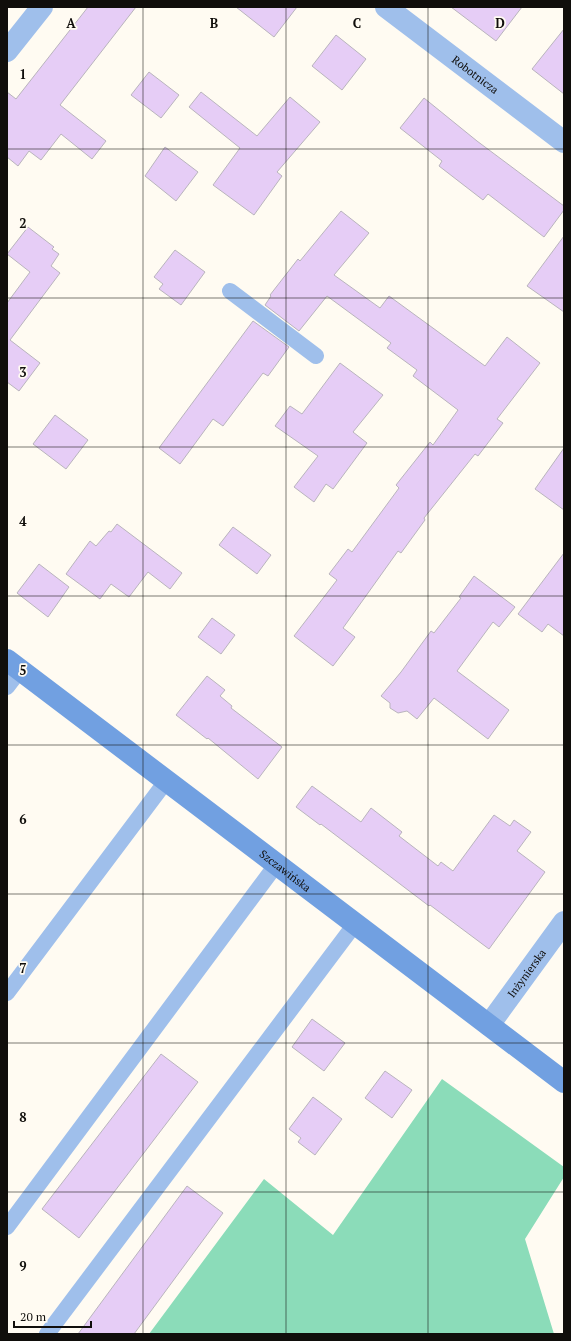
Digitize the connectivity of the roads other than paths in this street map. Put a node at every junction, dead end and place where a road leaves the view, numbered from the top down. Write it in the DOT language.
graph roads {
  1 [pos="42,7"];
  2 [pos="386,7"];
  3 [pos="7,51"];
  4 [pos="564,142"];
  5 [pos="230,291"];
  6 [pos="316,356"];
  7 [pos="13,665"];
  8 [pos="7,687"];
  9 [pos="167,780"];
  10 [pos="276,865"];
  11 [pos="564,922"];
  12 [pos="355,924"];
  13 [pos="7,993"];
  14 [pos="489,1024"];
  15 [pos="564,1082"];
  16 [pos="7,1227"];
  17 [pos="47,1334"];
  1 -- 3 [label="street"];
  2 -- 4 [label="street, Robotnicza"];
  5 -- 6 [label="lane"];
  7 -- 8 [label="lane"];
  7 -- 9 [label="street, Szczawińska"];
  9 -- 10 [label="street, Szczawińska"];
  9 -- 13 [label="lane"];
  10 -- 12 [label="street, Szczawińska"];
  10 -- 16 [label="lane"];
  11 -- 14 [label="street, Inżynierska"];
  12 -- 14 [label="street, Szczawińska"];
  12 -- 17 [label="lane"];
  14 -- 15 [label="street, Szczawińska"];
}
